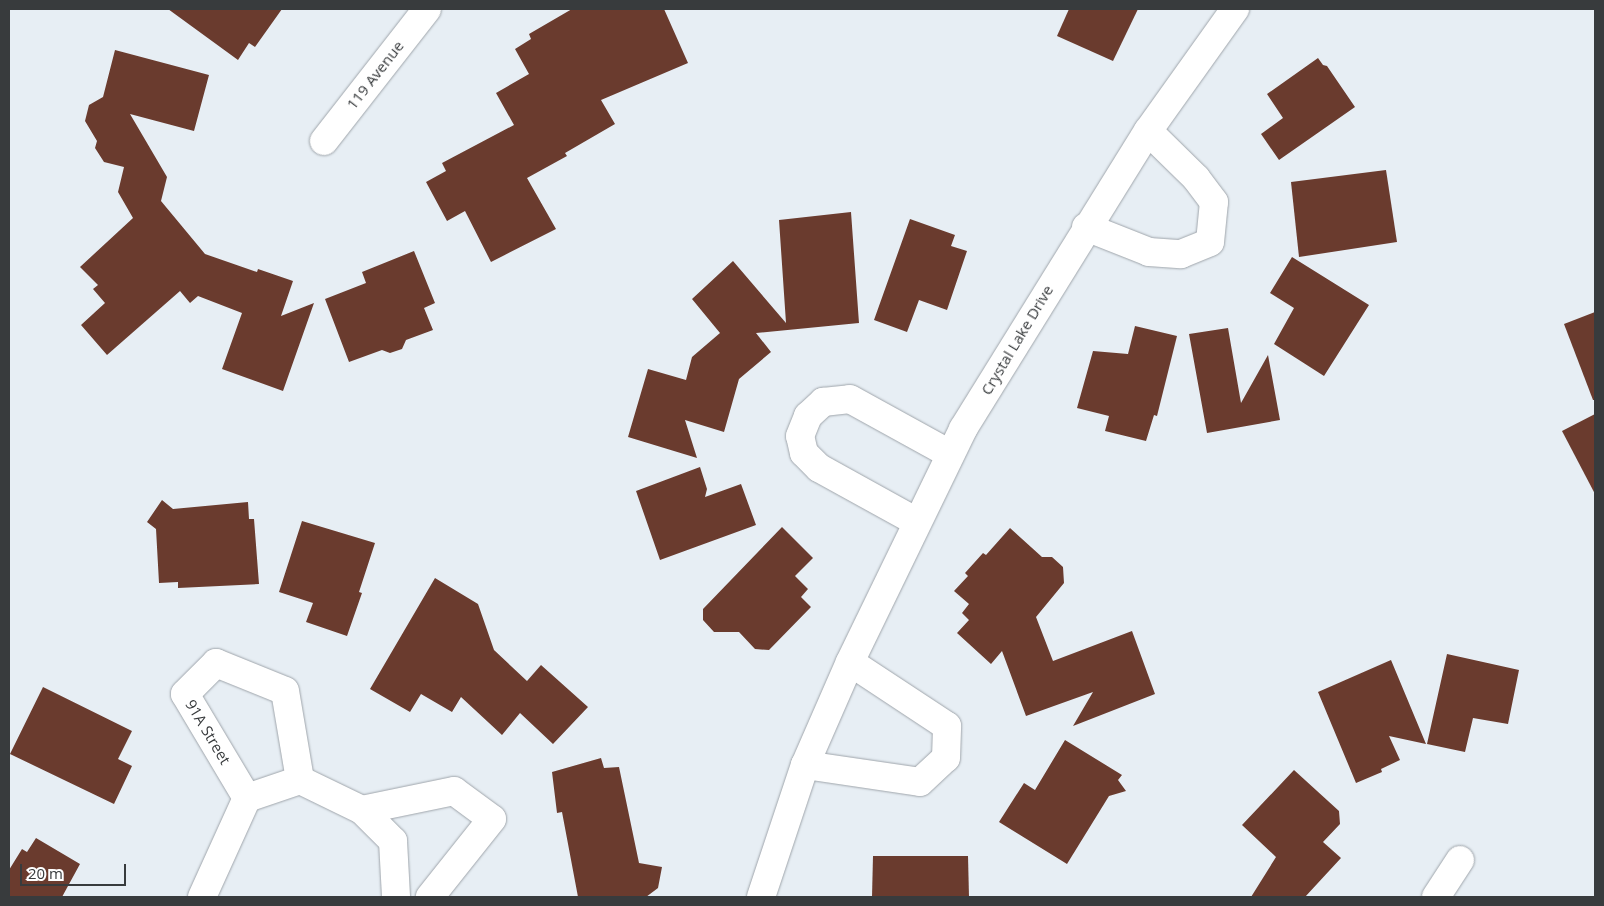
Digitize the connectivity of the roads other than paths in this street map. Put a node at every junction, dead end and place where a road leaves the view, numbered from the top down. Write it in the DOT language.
graph roads {
  1 [pos="427,9"];
  2 [pos="1235,9"];
  3 [pos="1148,131"];
  4 [pos="324,141"];
  5 [pos="1086,227"];
  6 [pos="950,454"];
  7 [pos="918,522"];
  8 [pos="850,662"];
  9 [pos="805,765"];
  10 [pos="300,780"];
  11 [pos="247,798"];
  12 [pos="362,810"];
  13 [pos="1460,860"];
  14 [pos="202,897"];
  15 [pos="396,897"];
  16 [pos="430,897"];
  17 [pos="761,897"];
  18 [pos="1436,897"];
  1 -- 4 [label="street, 119 Avenue"];
  2 -- 3 [label="street, Crystal Lake Drive"];
  3 -- 5 [label="street, Crystal Lake Drive"];
  3 -- 5 [label="street"];
  5 -- 6 [label="street, Crystal Lake Drive"];
  6 -- 7 [label="street, Crystal Lake Drive"];
  6 -- 7 [label="street"];
  7 -- 8 [label="street, Crystal Lake Drive"];
  8 -- 9 [label="street, Crystal Lake Drive"];
  8 -- 9 [label="street"];
  9 -- 17 [label="street, Crystal Lake Drive"];
  10 -- 11 [label="street"];
  10 -- 11 [label="street, 91A Street"];
  10 -- 12 [label="street"];
  11 -- 14 [label="street"];
  12 -- 15 [label="street"];
  12 -- 16 [label="street"];
  13 -- 18 [label="street"];
}
